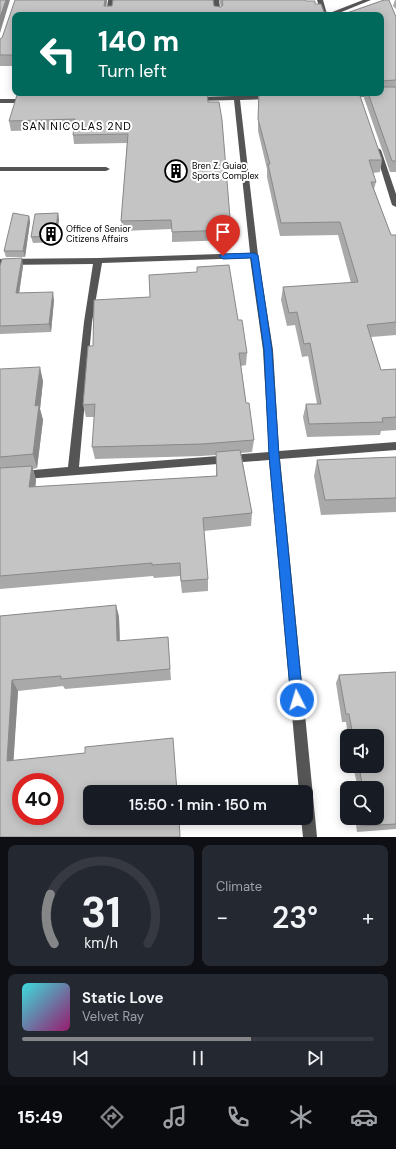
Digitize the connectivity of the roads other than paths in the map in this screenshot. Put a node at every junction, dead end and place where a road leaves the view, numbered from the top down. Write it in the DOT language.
graph roads {
  1 [pos="111,0"];
  2 [pos="216,0"];
  3 [pos="320,0"];
  4 [pos="368,0"];
  5 [pos="109,12"];
  6 [pos="218,12"];
  7 [pos="324,12"];
  8 [pos="338,12"];
  9 [pos="384,94"];
  10 [pos="396,94"];
  11 [pos="237,96"];
  12 [pos="360,96"];
  13 [pos="276,97"];
  14 [pos="184,99"];
  15 [pos="0,101"];
  16 [pos="38,101"];
  17 [pos="362,102"];
  18 [pos="376,146"];
  19 [pos="0,169"];
  20 [pos="106,169"];
  21 [pos="396,205"];
  22 [pos="254,255"];
  23 [pos="98,261"];
  24 [pos="0,262"];
  25 [pos="396,446"];
  26 [pos="274,455"];
  27 [pos="73,471"];
  28 [pos="0,477"];
  29 [pos="305,785"];
  30 [pos="309,825"];
  31 [pos="310,837"];
  1 -- 5 [label="street"];
  2 -- 6 [label="street"];
  3 -- 7 [label="street"];
  4 -- 8 [label="street"];
  9 -- 10 [label="street"];
  11 -- 13 [label="street"];
  11 -- 14 [label="street"];
  11 -- 22 [label="street"];
  12 -- 17 [label="street"];
  15 -- 16 [label="street"];
  18 -- 21 [label="street"];
  19 -- 20 [label="street"];
  22 -- 23 [label="street"];
  22 -- 26 [label="street"];
  23 -- 24 [label="street"];
  23 -- 27 [label="street"];
  25 -- 26 [label="street"];
  26 -- 27 [label="street"];
  26 -- 29 [label="street"];
  27 -- 28 [label="street"];
  30 -- 31 [label="street"];
}
